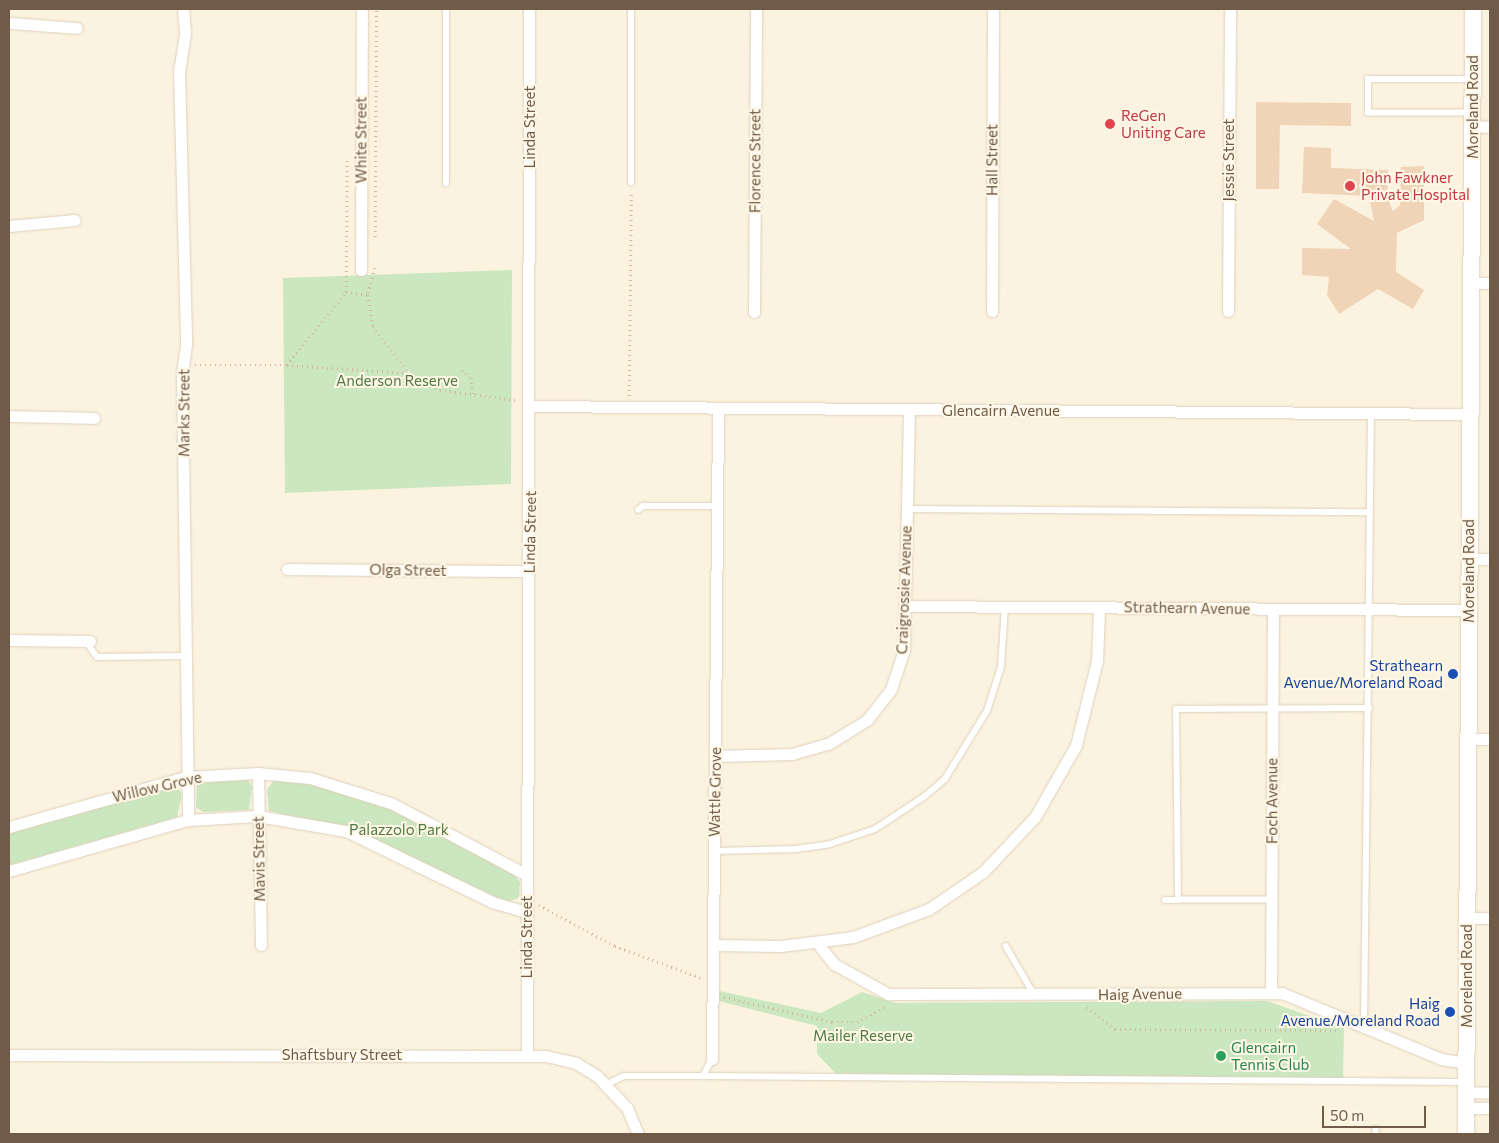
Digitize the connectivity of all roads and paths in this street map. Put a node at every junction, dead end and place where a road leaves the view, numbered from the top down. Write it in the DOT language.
graph roads {
  1 [pos="183,9"];
  2 [pos="362,9"];
  3 [pos="376,9"];
  4 [pos="446,9"];
  5 [pos="529,9"];
  6 [pos="632,9"];
  7 [pos="756,9"];
  8 [pos="993,9"];
  9 [pos="1230,9"];
  10 [pos="1473,9"];
  11 [pos="9,23"];
  12 [pos="77,28"];
  13 [pos="1473,79"];
  14 [pos="1472,120"];
  15 [pos="1490,127"];
  16 [pos="631,183"];
  17 [pos="446,184"];
  18 [pos="74,220"];
  19 [pos="9,226"];
  20 [pos="375,242"];
  21 [pos="375,261"];
  22 [pos="361,270"];
  23 [pos="1471,282"];
  24 [pos="1490,283"];
  25 [pos="368,295"];
  26 [pos="992,311"];
  27 [pos="754,312"];
  28 [pos="1228,312"];
  29 [pos="183,365"];
  30 [pos="287,365"];
  31 [pos="462,370"];
  32 [pos="409,373"];
  33 [pos="473,395"];
  34 [pos="514,400"];
  35 [pos="531,406"];
  36 [pos="629,407"];
  37 [pos="718,408"];
  38 [pos="909,410"];
  39 [pos="1371,413"];
  40 [pos="1470,414"];
  41 [pos="9,416"];
  42 [pos="94,418"];
  43 [pos="718,506"];
  44 [pos="908,509"];
  45 [pos="638,510"];
  46 [pos="1370,512"];
  47 [pos="1470,559"];
  48 [pos="1490,560"];
  49 [pos="288,568"];
  50 [pos="529,571"];
  51 [pos="906,606"];
  52 [pos="1005,607"];
  53 [pos="1099,608"];
  54 [pos="1273,609"];
  55 [pos="1368,610"];
  56 [pos="1469,610"];
  57 [pos="9,640"];
  58 [pos="88,641"];
  59 [pos="185,656"];
  60 [pos="1272,708"];
  61 [pos="1368,708"];
  62 [pos="1468,739"];
  63 [pos="1490,739"];
  64 [pos="716,756"];
  65 [pos="258,774"];
  66 [pos="186,777"];
  67 [pos="258,816"];
  68 [pos="188,820"];
  69 [pos="9,827"];
  70 [pos="714,851"];
  71 [pos="9,871"];
  72 [pos="527,875"];
  73 [pos="1165,900"];
  74 [pos="1178,900"];
  75 [pos="1271,900"];
  76 [pos="526,907"];
  77 [pos="1467,918"];
  78 [pos="1490,918"];
  79 [pos="818,944"];
  80 [pos="260,945"];
  81 [pos="714,945"];
  82 [pos="1006,946"];
  83 [pos="713,981"];
  84 [pos="1271,993"];
  85 [pos="713,995"];
  86 [pos="1035,995"];
  87 [pos="894,1006"];
  88 [pos="1080,1007"];
  89 [pos="1364,1027"];
  90 [pos="1344,1030"];
  91 [pos="9,1055"];
  92 [pos="527,1055"];
  93 [pos="712,1058"];
  94 [pos="1466,1063"];
  95 [pos="703,1076"];
  96 [pos="608,1084"];
  97 [pos="1490,1093"];
  98 [pos="1466,1094"];
  99 [pos="1490,1108"];
  100 [pos="638,1134"];
  101 [pos="1466,1134"];
  1 -- 29 [label="street, Marks Street"];
  2 -- 22 [label="street, White Street"];
  3 -- 20 [label="path"];
  4 -- 17 [label="lane"];
  5 -- 35 [label="street, Linda Street"];
  6 -- 16 [label="lane"];
  7 -- 27 [label="street, Florence Street"];
  8 -- 26 [label="street, Hall Street"];
  9 -- 28 [label="street, Jessie Street"];
  10 -- 13 [label="main road, Moreland Road"];
  11 -- 12 [label="street"];
  13 -- 14 [label="main road, Moreland Road"];
  13 -- 14 [label="lane"];
  14 -- 15 [label="street"];
  14 -- 23 [label="main road, Moreland Road"];
  16 -- 36 [label="path"];
  18 -- 19 [label="street"];
  21 -- 25 [label="path"];
  23 -- 24 [label="street"];
  23 -- 40 [label="main road, Moreland Road"];
  25 -- 30 [label="path"];
  25 -- 32 [label="path"];
  29 -- 30 [label="path"];
  29 -- 59 [label="street, Marks Street"];
  30 -- 32 [label="path"];
  31 -- 33 [label="path"];
  32 -- 33 [label="path"];
  33 -- 34 [label="path"];
  35 -- 36 [label="street, Glencairn Avenue"];
  35 -- 50 [label="street, Linda Street"];
  36 -- 37 [label="street, Glencairn Avenue"];
  37 -- 38 [label="street, Glencairn Avenue"];
  37 -- 43 [label="street, Wattle Grove"];
  38 -- 39 [label="street, Glencairn Avenue"];
  38 -- 44 [label="street, Craigrossie Avenue"];
  39 -- 40 [label="street, Glencairn Avenue"];
  39 -- 46 [label="lane"];
  40 -- 47 [label="main road, Moreland Road"];
  41 -- 42 [label="street"];
  43 -- 45 [label="lane"];
  43 -- 64 [label="street, Wattle Grove"];
  44 -- 46 [label="lane"];
  44 -- 51 [label="street, Craigrossie Avenue"];
  46 -- 55 [label="lane"];
  47 -- 48 [label="street"];
  47 -- 56 [label="main road, Moreland Road"];
  49 -- 50 [label="street, Olga Street"];
  50 -- 72 [label="street, Linda Street"];
  51 -- 52 [label="street, Strathearn Avenue"];
  51 -- 64 [label="street, Craigrossie Avenue"];
  52 -- 53 [label="street, Strathearn Avenue"];
  52 -- 70 [label="lane"];
  53 -- 54 [label="street, Strathearn Avenue"];
  53 -- 79 [label="street"];
  54 -- 55 [label="street, Strathearn Avenue"];
  54 -- 60 [label="street, Foch Avenue"];
  55 -- 56 [label="street, Strathearn Avenue"];
  55 -- 61 [label="lane"];
  56 -- 62 [label="main road, Moreland Road"];
  57 -- 58 [label="street"];
  58 -- 59 [label="lane"];
  59 -- 66 [label="street, Marks Street"];
  60 -- 61 [label="lane"];
  60 -- 74 [label="lane"];
  60 -- 75 [label="street, Foch Avenue"];
  61 -- 89 [label="lane"];
  62 -- 63 [label="street"];
  62 -- 77 [label="main road, Moreland Road"];
  64 -- 70 [label="street, Wattle Grove"];
  65 -- 66 [label="street, Willow Grove"];
  65 -- 67 [label="street, Mavis Street"];
  65 -- 72 [label="street, Willow Grove"];
  66 -- 68 [label="street, Marks Street"];
  66 -- 69 [label="street, Willow Grove"];
  67 -- 68 [label="street"];
  67 -- 76 [label="street"];
  67 -- 80 [label="street, Mavis Street"];
  68 -- 71 [label="street"];
  70 -- 81 [label="street, Wattle Grove"];
  72 -- 76 [label="street, Linda Street"];
  73 -- 74 [label="lane"];
  74 -- 75 [label="lane"];
  75 -- 84 [label="street, Foch Avenue"];
  76 -- 83 [label="path"];
  76 -- 92 [label="street, Linda Street"];
  77 -- 78 [label="street"];
  77 -- 94 [label="main road, Moreland Road"];
  79 -- 81 [label="street"];
  79 -- 86 [label="street, Haig Avenue"];
  81 -- 83 [label="street, Wattle Grove"];
  82 -- 86 [label="lane"];
  83 -- 85 [label="street, Wattle Grove"];
  84 -- 86 [label="street, Haig Avenue"];
  84 -- 89 [label="street, Haig Avenue"];
  85 -- 87 [label="path"];
  85 -- 93 [label="street, Wattle Grove"];
  88 -- 90 [label="path"];
  89 -- 94 [label="street, Haig Avenue"];
  91 -- 92 [label="street, Shaftsbury Street"];
  92 -- 96 [label="street, Shaftsbury Street"];
  93 -- 95 [label="lane, Wattle Grove"];
  94 -- 98 [label="main road, Moreland Road"];
  95 -- 96 [label="lane"];
  95 -- 98 [label="lane"];
  96 -- 100 [label="street, Shaftsbury Street"];
  97 -- 98 [label="street"];
  98 -- 99 [label="street"];
  98 -- 101 [label="main road, Moreland Road"];
}
